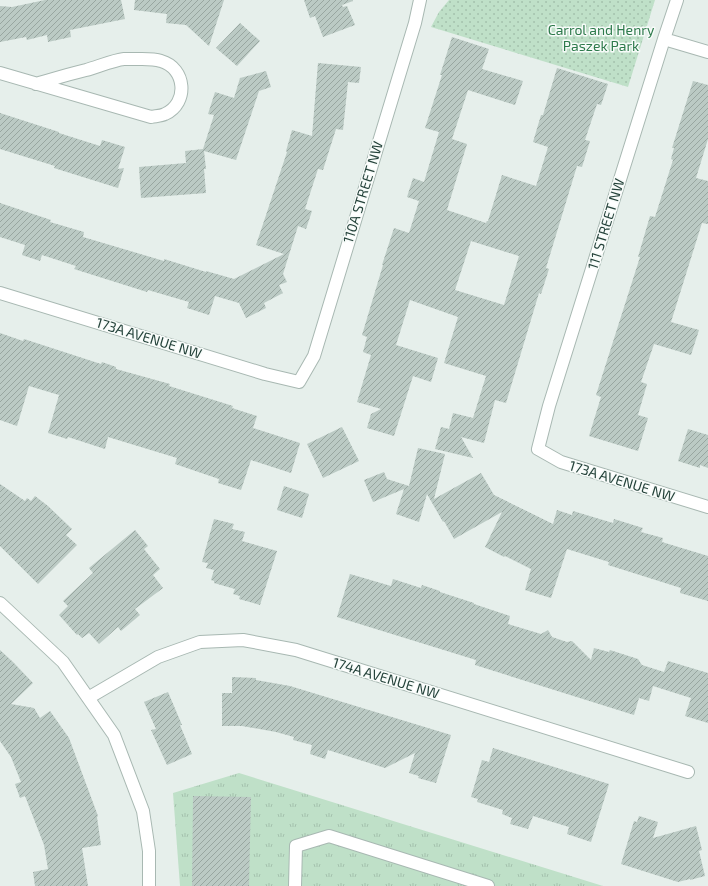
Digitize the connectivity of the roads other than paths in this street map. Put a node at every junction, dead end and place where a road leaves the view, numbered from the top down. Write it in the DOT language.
graph roads {
  1 [pos="420,0"];
  2 [pos="677,0"];
  3 [pos="664,39"];
  4 [pos="708,52"];
  5 [pos="0,73"];
  6 [pos="36,84"];
  7 [pos="0,293"];
  8 [pos="299,382"];
  9 [pos="538,449"];
  10 [pos="708,507"];
  11 [pos="0,603"];
  12 [pos="88,698"];
  13 [pos="688,772"];
  14 [pos="149,886"];
  15 [pos="295,886"];
  16 [pos="488,886"];
  1 -- 8 [label="street, 110A STREET NW"];
  2 -- 3 [label="street, 111 STREET NW"];
  3 -- 4 [label="street"];
  3 -- 9 [label="street, 111 STREET NW"];
  5 -- 6 [label="street"];
  6 -- 6 [label="street"];
  7 -- 8 [label="street, 173A AVENUE NW"];
  9 -- 10 [label="street, 173A AVENUE NW"];
  11 -- 12 [label="street"];
  12 -- 13 [label="street, 174A AVENUE NW"];
  12 -- 14 [label="street"];
  15 -- 16 [label="street"];
}
